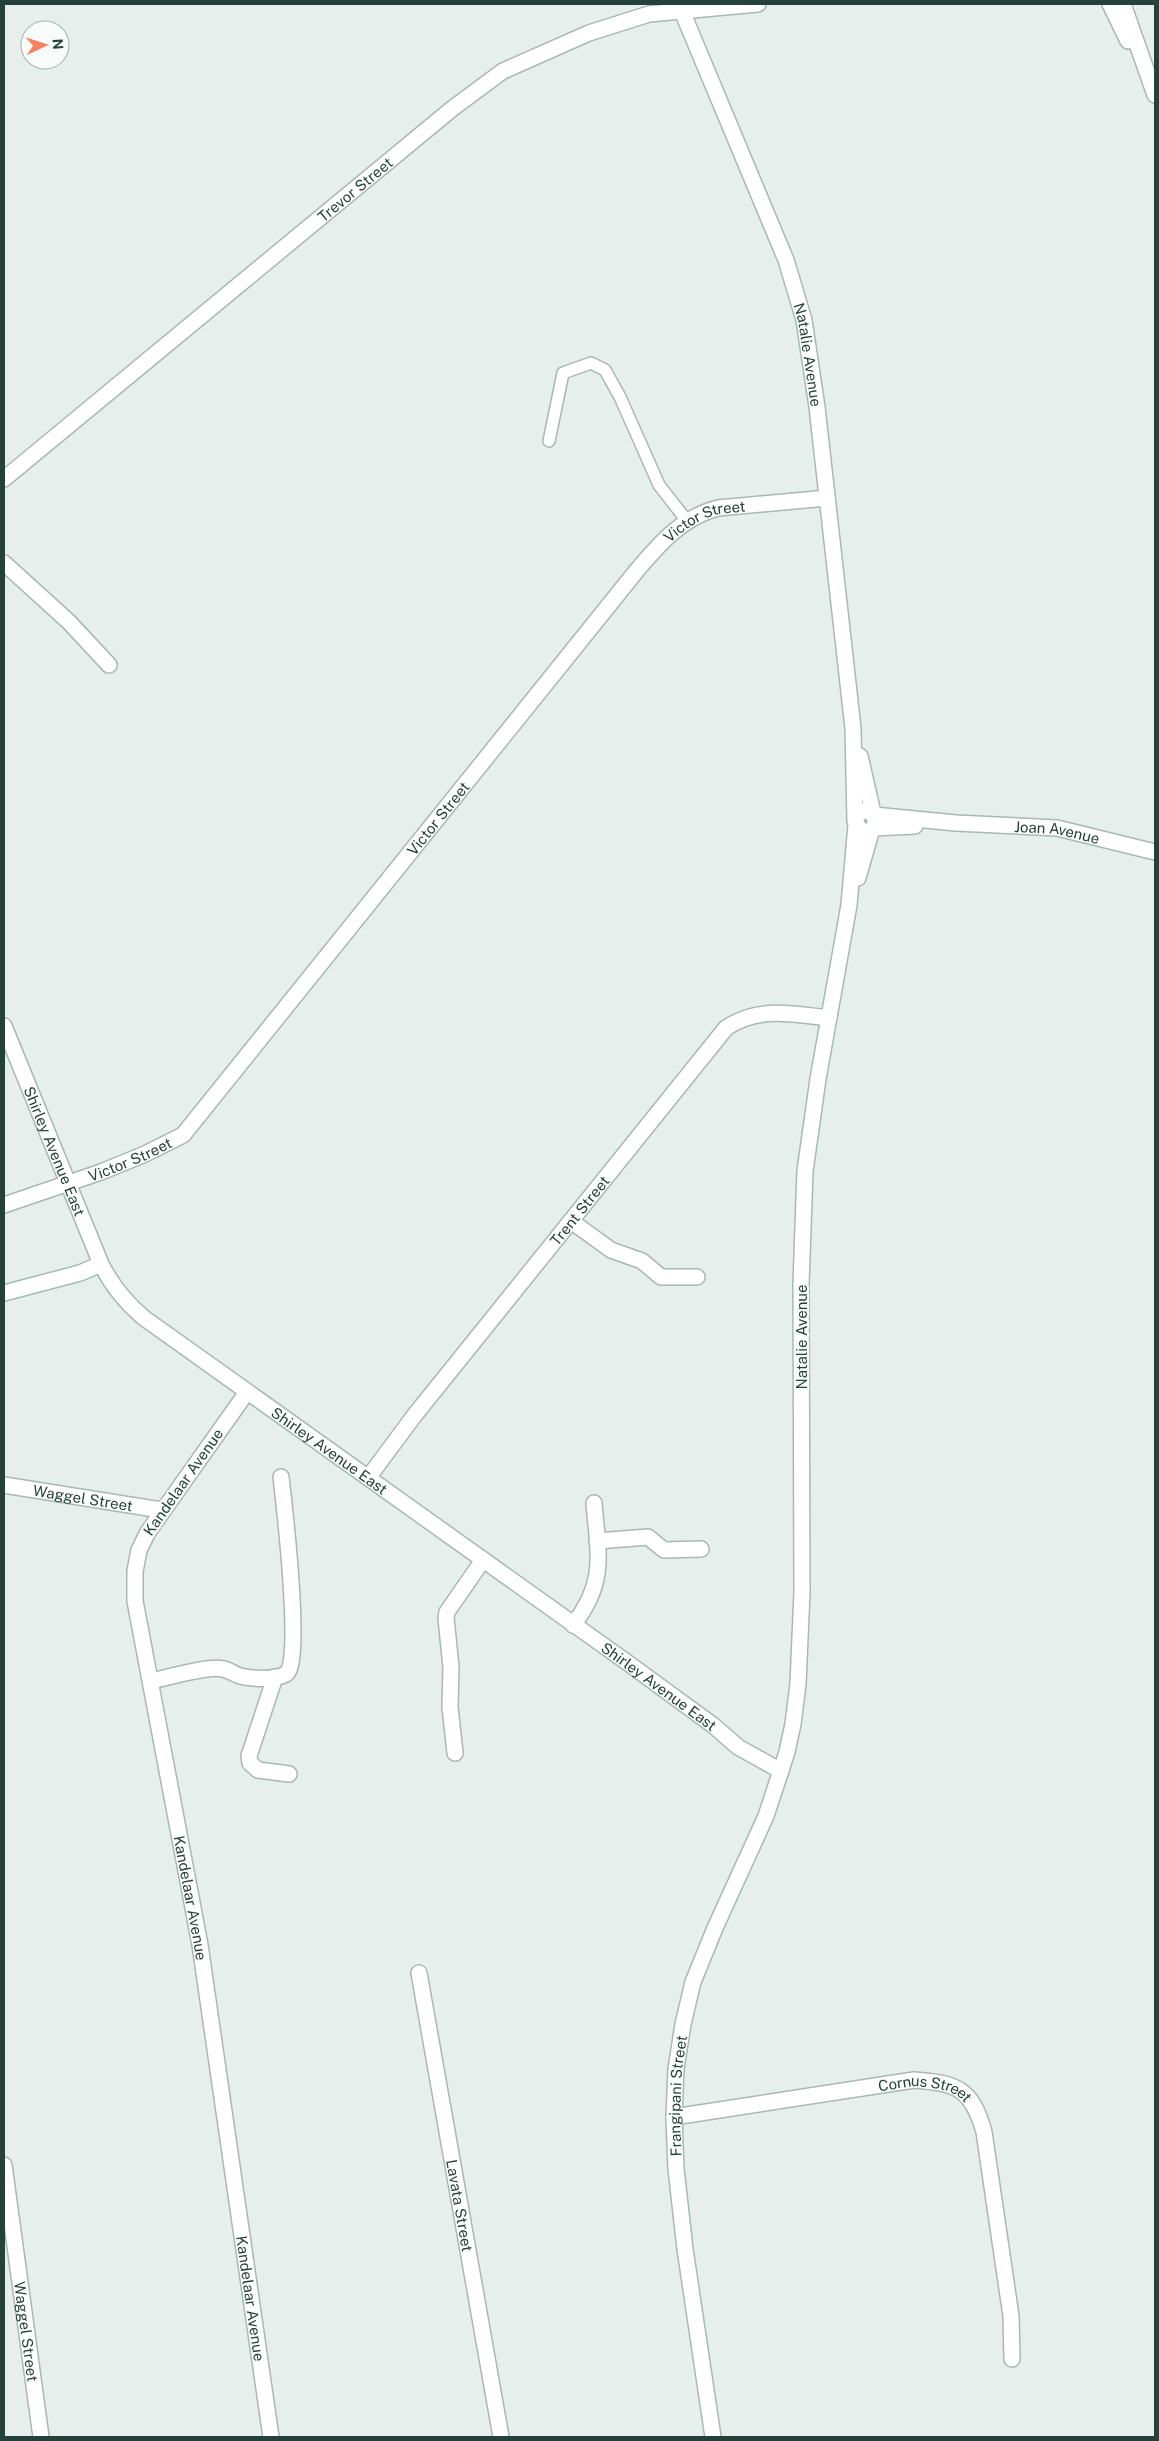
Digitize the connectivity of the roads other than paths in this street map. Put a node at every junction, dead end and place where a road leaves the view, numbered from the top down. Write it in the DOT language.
graph roads {
  1 [pos="758,4"];
  2 [pos="1110,4"];
  3 [pos="1123,4"];
  4 [pos="681,7"];
  5 [pos="1148,75"];
  6 [pos="1155,94"];
  7 [pos="548,441"];
  8 [pos="4,479"];
  9 [pos="827,498"];
  10 [pos="687,520"];
  11 [pos="4,563"];
  12 [pos="109,665"];
  13 [pos="853,728"];
  14 [pos="856,821"];
  15 [pos="873,821"];
  16 [pos="1155,852"];
  17 [pos="849,905"];
  18 [pos="829,1018"];
  19 [pos="4,1026"];
  20 [pos="68,1183"];
  21 [pos="4,1205"];
  22 [pos="571,1220"];
  23 [pos="101,1264"];
  24 [pos="697,1278"];
  25 [pos="4,1293"];
  26 [pos="247,1392"];
  27 [pos="281,1477"];
  28 [pos="368,1478"];
  29 [pos="4,1485"];
  30 [pos="594,1503"];
  31 [pos="161,1510"];
  32 [pos="597,1541"];
  33 [pos="701,1549"];
  34 [pos="483,1560"];
  35 [pos="573,1625"];
  36 [pos="275,1677"];
  37 [pos="151,1681"];
  38 [pos="455,1753"];
  39 [pos="781,1771"];
  40 [pos="289,1774"];
  41 [pos="419,1973"];
  42 [pos="674,2117"];
  43 [pos="4,2165"];
  44 [pos="1012,2359"];
  45 [pos="41,2437"];
  46 [pos="271,2437"];
  47 [pos="501,2437"];
  48 [pos="713,2437"];
  1 -- 4 [label="street, Trevor Street"];
  2 -- 5 [label="street"];
  3 -- 5 [label="street"];
  4 -- 8 [label="street, Trevor Street"];
  4 -- 9 [label="street, Natalie Avenue"];
  5 -- 6 [label="street"];
  7 -- 10 [label="lane"];
  9 -- 10 [label="street, Victor Street"];
  9 -- 13 [label="street, Natalie Avenue"];
  10 -- 20 [label="street, Victor Street"];
  11 -- 12 [label="street"];
  13 -- 14 [label="street, Natalie Avenue"];
  13 -- 15 [label="street, Natalie Avenue"];
  14 -- 15 [label="street, Joan Avenue"];
  14 -- 17 [label="street, Natalie Avenue"];
  15 -- 16 [label="street, Joan Avenue"];
  15 -- 17 [label="street, Natalie Avenue"];
  17 -- 18 [label="street, Natalie Avenue"];
  18 -- 22 [label="street, Trent Street"];
  18 -- 39 [label="street, Natalie Avenue"];
  19 -- 20 [label="street, Shirley Avenue East"];
  20 -- 21 [label="street, Victor Street"];
  20 -- 23 [label="street, Shirley Avenue East"];
  22 -- 24 [label="street"];
  22 -- 28 [label="street, Trent Street"];
  23 -- 25 [label="street"];
  23 -- 26 [label="street, Shirley Avenue East"];
  26 -- 28 [label="street, Shirley Avenue East"];
  26 -- 31 [label="street, Kandelaar Avenue"];
  27 -- 36 [label="street"];
  28 -- 34 [label="street, Shirley Avenue East"];
  29 -- 31 [label="street, Waggel Street"];
  30 -- 32 [label="street"];
  31 -- 37 [label="street, Kandelaar Avenue"];
  32 -- 33 [label="street"];
  32 -- 35 [label="street"];
  34 -- 35 [label="street, Shirley Avenue East"];
  34 -- 38 [label="street"];
  35 -- 39 [label="street, Shirley Avenue East"];
  36 -- 37 [label="street"];
  36 -- 40 [label="street"];
  37 -- 46 [label="street, Kandelaar Avenue"];
  39 -- 42 [label="street, Frangipani Street"];
  41 -- 47 [label="street, Lavata Street"];
  42 -- 44 [label="street, Cornus Street"];
  42 -- 48 [label="street, Frangipani Street"];
  43 -- 45 [label="street, Waggel Street"];
}
